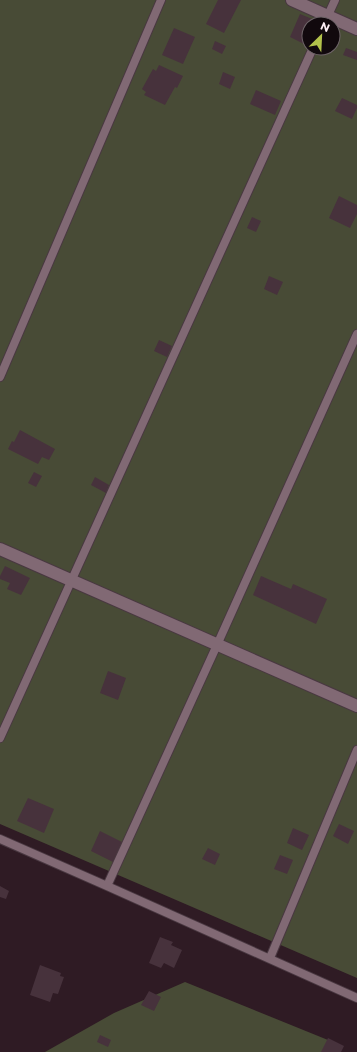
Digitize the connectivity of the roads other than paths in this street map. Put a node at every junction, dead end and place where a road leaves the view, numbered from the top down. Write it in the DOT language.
graph roads {
  1 [pos="161,0"];
  2 [pos="292,0"];
  3 [pos="335,0"];
  4 [pos="319,16"];
  5 [pos="328,16"];
  6 [pos="341,24"];
  7 [pos="357,29"];
  8 [pos="310,56"];
  9 [pos="357,334"];
  10 [pos="0,377"];
  11 [pos="0,549"];
  12 [pos="71,580"];
  13 [pos="217,645"];
  14 [pos="357,706"];
  15 [pos="0,738"];
  16 [pos="357,750"];
  17 [pos="0,839"];
  18 [pos="107,886"];
  19 [pos="270,958"];
  20 [pos="357,998"];
  1 -- 10 [label="lane"];
  2 -- 4 [label="street"];
  3 -- 5 [label="lane"];
  6 -- 7 [label="street"];
  8 -- 12 [label="lane"];
  9 -- 13 [label="lane"];
  11 -- 12 [label="street"];
  12 -- 13 [label="street"];
  12 -- 15 [label="lane"];
  13 -- 14 [label="street"];
  13 -- 18 [label="lane"];
  16 -- 19 [label="lane"];
  17 -- 18 [label="lane"];
  18 -- 19 [label="lane"];
  19 -- 20 [label="lane"];
}
